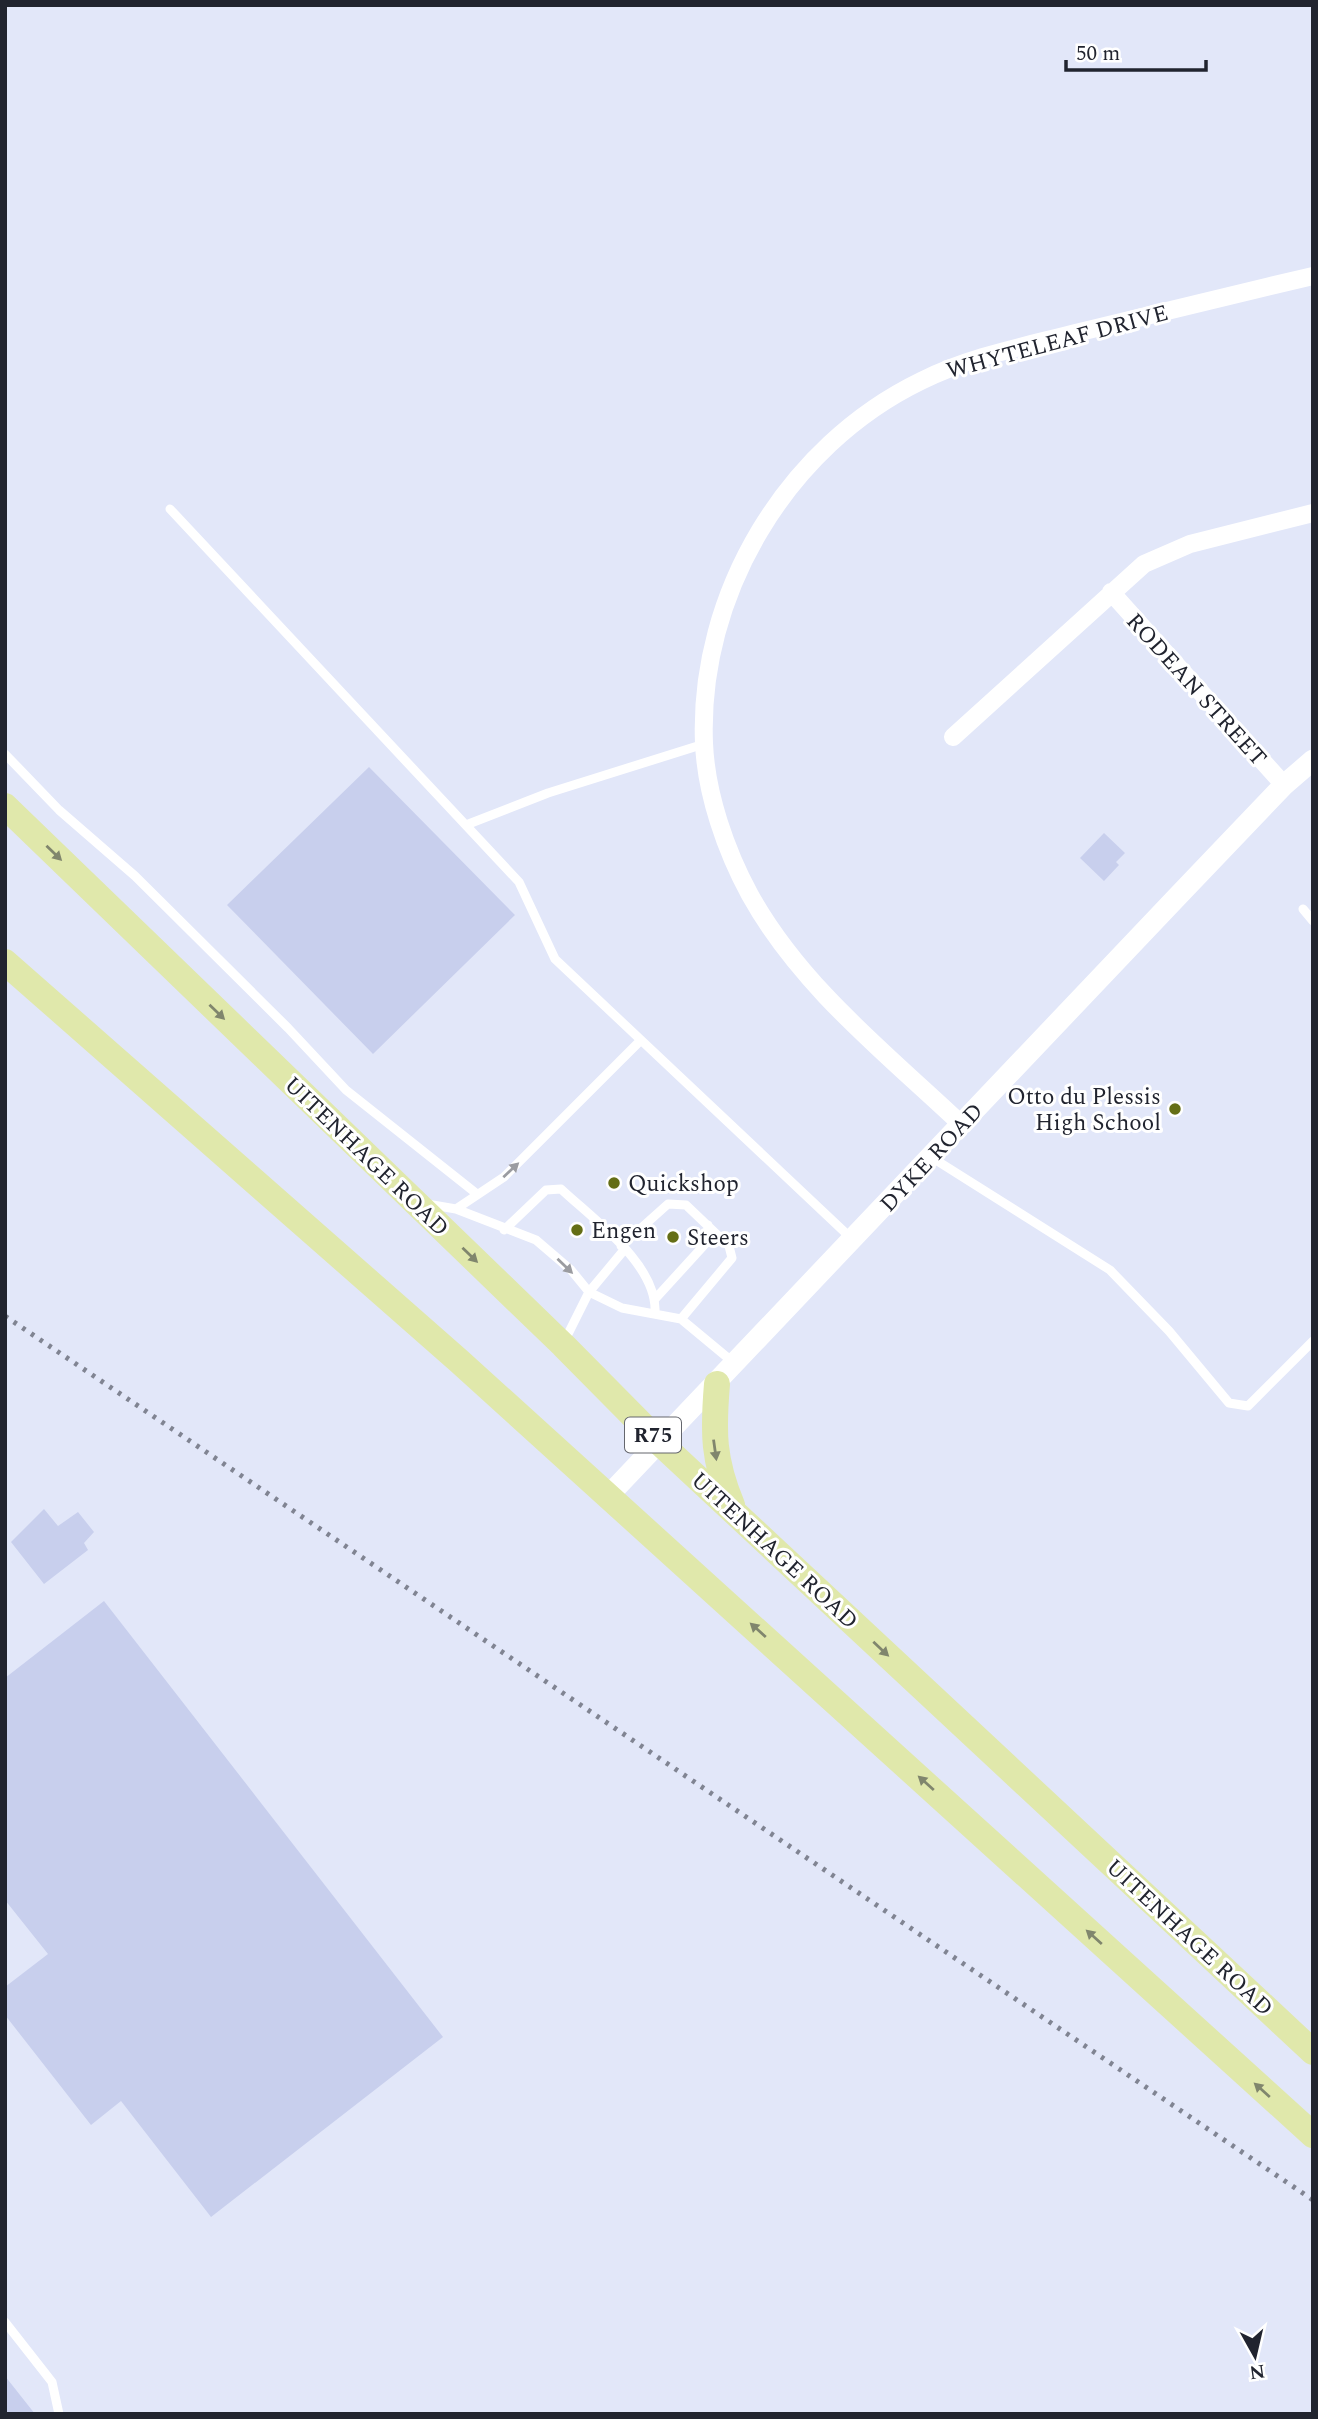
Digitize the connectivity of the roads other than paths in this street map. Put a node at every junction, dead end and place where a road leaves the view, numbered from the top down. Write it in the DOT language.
graph roads {
  1 [pos="1313,276"];
  2 [pos="170,509"];
  3 [pos="1313,513"];
  4 [pos="1111,592"];
  5 [pos="953,737"];
  6 [pos="704,744"];
  7 [pos="5,754"];
  8 [pos="1313,760"];
  9 [pos="1284,785"];
  10 [pos="5,806"];
  11 [pos="466,825"];
  12 [pos="1303,909"];
  13 [pos="1313,921"];
  14 [pos="5,962"];
  15 [pos="640,1041"];
  16 [pos="961,1125"];
  17 [pos="931,1157"];
  18 [pos="477,1194"];
  19 [pos="415,1202"];
  20 [pos="456,1209"];
  21 [pos="708,1225"];
  22 [pos="504,1230"];
  23 [pos="853,1241"];
  24 [pos="623,1248"];
  25 [pos="589,1293"];
  26 [pos="655,1299"];
  27 [pos="655,1313"];
  28 [pos="681,1319"];
  29 [pos="1313,1341"];
  30 [pos="563,1345"];
  31 [pos="735,1364"];
  32 [pos="717,1384"];
  33 [pos="660,1443"];
  34 [pos="609,1495"];
  35 [pos="735,1513"];
  36 [pos="1313,2052"];
  37 [pos="1313,2135"];
  38 [pos="5,2322"];
  39 [pos="59,2414"];
  1 -- 6 [label="street, WHYTELEAF DRIVE"];
  2 -- 11 [label="lane"];
  3 -- 4 [label="street, RODEAN STREET"];
  4 -- 5 [label="street, RODEAN STREET"];
  4 -- 9 [label="street, RODEAN STREET"];
  6 -- 11 [label="lane"];
  6 -- 16 [label="street, WHYTELEAF DRIVE"];
  7 -- 18 [label="lane"];
  8 -- 9 [label="street, DYKE ROAD"];
  9 -- 16 [label="street, DYKE ROAD"];
  10 -- 19 [label="main road, UITENHAGE ROAD / R75, one-way"];
  11 -- 15 [label="lane"];
  12 -- 13 [label="lane"];
  14 -- 34 [label="main road"];
  18 -- 15 [label="lane, one-way"];
  15 -- 23 [label="lane"];
  16 -- 17 [label="street, DYKE ROAD"];
  17 -- 23 [label="street, DYKE ROAD"];
  17 -- 29 [label="lane"];
  18 -- 20 [label="lane"];
  19 -- 20 [label="lane"];
  19 -- 30 [label="main road, UITENHAGE ROAD / R75, one-way"];
  20 -- 22 [label="lane"];
  21 -- 24 [label="lane"];
  21 -- 26 [label="lane"];
  21 -- 28 [label="lane"];
  22 -- 24 [label="lane"];
  22 -- 25 [label="lane, one-way"];
  23 -- 31 [label="street, DYKE ROAD"];
  24 -- 25 [label="lane"];
  24 -- 26 [label="lane"];
  25 -- 27 [label="lane"];
  25 -- 30 [label="lane"];
  26 -- 27 [label="lane"];
  27 -- 28 [label="lane"];
  28 -- 31 [label="lane"];
  30 -- 33 [label="main road, UITENHAGE ROAD / R75"];
  31 -- 32 [label="street, DYKE ROAD"];
  32 -- 33 [label="street, DYKE ROAD"];
  32 -- 35 [label="main road, one-way"];
  33 -- 34 [label="street, DYKE ROAD"];
  33 -- 35 [label="main road, UITENHAGE ROAD / R75"];
  37 -- 34 [label="main road, one-way"];
  35 -- 36 [label="main road, UITENHAGE ROAD / R75, one-way"];
  38 -- 39 [label="lane"];
}
